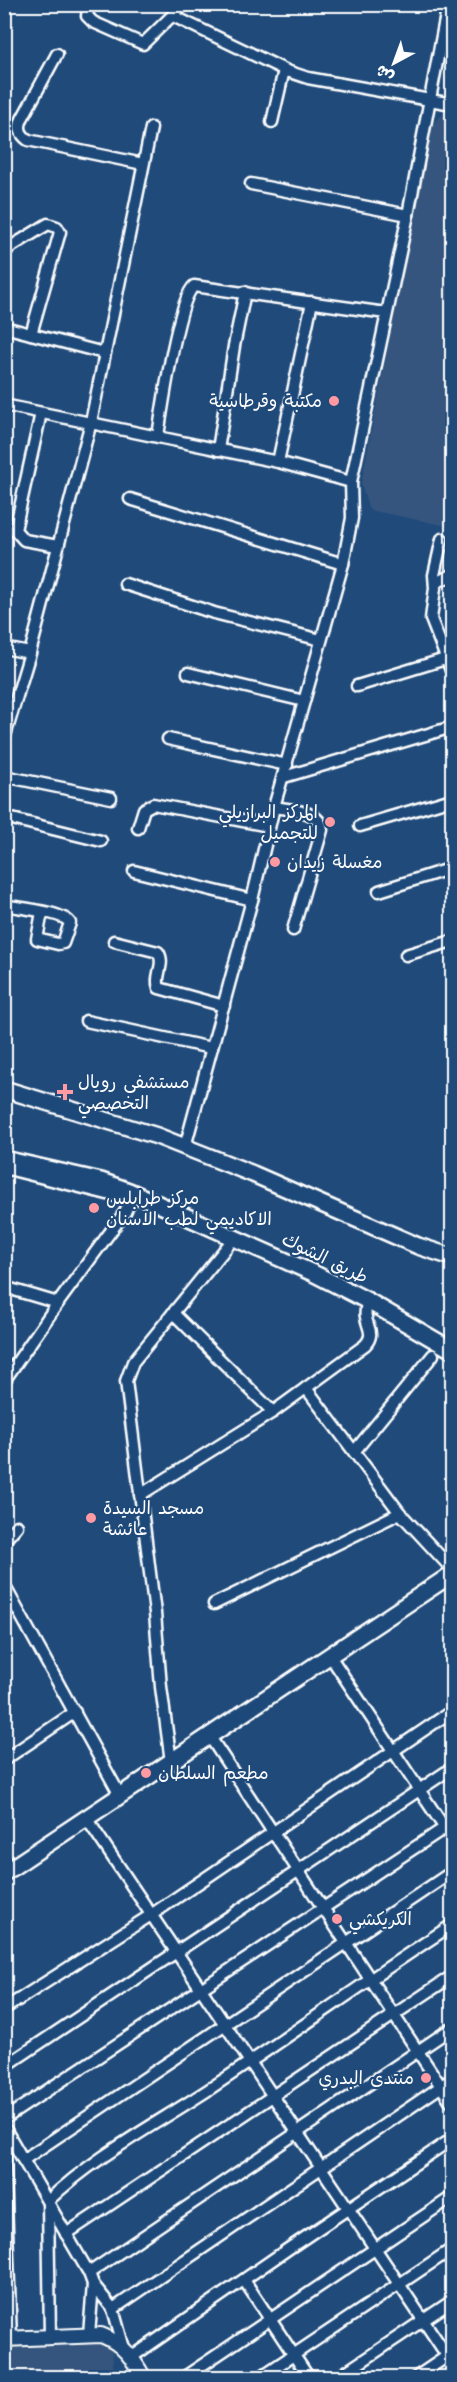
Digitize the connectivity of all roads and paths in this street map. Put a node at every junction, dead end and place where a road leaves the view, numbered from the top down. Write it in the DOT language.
graph roads {
  1 [pos="89,4"];
  2 [pos="184,4"];
  3 [pos="448,4"];
  4 [pos="173,16"];
  5 [pos="57,54"];
  6 [pos="284,70"];
  7 [pos="429,100"];
  8 [pos="453,104"];
  9 [pos="272,122"];
  10 [pos="151,128"];
  11 [pos="143,164"];
  12 [pos="251,184"];
  13 [pos="408,215"];
  14 [pos="4,251"];
  15 [pos="245,292"];
  16 [pos="312,302"];
  17 [pos="386,313"];
  18 [pos="4,327"];
  19 [pos="31,334"];
  20 [pos="104,353"];
  21 [pos="4,405"];
  22 [pos="40,412"];
  23 [pos="91,422"];
  24 [pos="158,436"];
  25 [pos="218,450"];
  26 [pos="278,462"];
  27 [pos="351,482"];
  28 [pos="130,499"];
  29 [pos="442,538"];
  30 [pos="58,546"];
  31 [pos="343,564"];
  32 [pos="453,575"];
  33 [pos="435,583"];
  34 [pos="125,584"];
  35 [pos="321,640"];
  36 [pos="4,648"];
  37 [pos="30,653"];
  38 [pos="450,658"];
  39 [pos="189,673"];
  40 [pos="453,673"];
  41 [pos="357,686"];
  42 [pos="304,701"];
  43 [pos="453,727"];
  44 [pos="4,739"];
  45 [pos="168,739"];
  46 [pos="286,765"];
  47 [pos="4,776"];
  48 [pos="284,777"];
  49 [pos="111,798"];
  50 [pos="453,799"];
  51 [pos="274,807"];
  52 [pos="4,817"];
  53 [pos="269,826"];
  54 [pos="360,826"];
  55 [pos="138,828"];
  56 [pos="101,841"];
  57 [pos="453,868"];
  58 [pos="134,871"];
  59 [pos="379,891"];
  60 [pos="252,900"];
  61 [pos="4,905"];
  62 [pos="42,912"];
  63 [pos="292,930"];
  64 [pos="114,941"];
  65 [pos="453,941"];
  66 [pos="406,955"];
  67 [pos="224,1006"];
  68 [pos="86,1021"];
  69 [pos="211,1048"];
  70 [pos="4,1089"];
  71 [pos="185,1147"];
  72 [pos="4,1159"];
  73 [pos="4,1168"];
  74 [pos="133,1197"];
  75 [pos="235,1238"];
  76 [pos="453,1257"];
  77 [pos="4,1287"];
  78 [pos="368,1301"];
  79 [pos="58,1303"];
  80 [pos="173,1313"];
  81 [pos="453,1350"];
  82 [pos="433,1355"];
  83 [pos="4,1381"];
  84 [pos="306,1388"];
  85 [pos="273,1412"];
  86 [pos="354,1452"];
  87 [pos="140,1494"];
  88 [pos="400,1513"];
  89 [pos="17,1526"];
  90 [pos="4,1540"];
  91 [pos="453,1569"];
  92 [pos="453,1574"];
  93 [pos="4,1585"];
  94 [pos="214,1604"];
  95 [pos="330,1656"];
  96 [pos="453,1711"];
  97 [pos="75,1712"];
  98 [pos="210,1737"];
  99 [pos="393,1750"];
  100 [pos="4,1760"];
  101 [pos="171,1762"];
  102 [pos="453,1768"];
  103 [pos="420,1790"];
  104 [pos="121,1797"];
  105 [pos="87,1819"];
  106 [pos="449,1825"];
  107 [pos="273,1832"];
  108 [pos="453,1839"];
  109 [pos="299,1872"];
  110 [pos="453,1872"];
  111 [pos="4,1873"];
  112 [pos="323,1907"];
  113 [pos="151,1915"];
  114 [pos="453,1925"];
  115 [pos="346,1943"];
  116 [pos="177,1953"];
  117 [pos="453,1976"];
  118 [pos="370,1978"];
  119 [pos="202,1990"];
  120 [pos="4,2009"];
  121 [pos="394,2015"];
  122 [pos="225,2025"];
  123 [pos="453,2028"];
  124 [pos="418,2051"];
  125 [pos="250,2062"];
  126 [pos="4,2067"];
  127 [pos="453,2079"];
  128 [pos="441,2086"];
  129 [pos="273,2097"];
  130 [pos="453,2103"];
  131 [pos="4,2119"];
  132 [pos="4,2127"];
  133 [pos="297,2131"];
  134 [pos="453,2139"];
  135 [pos="4,2145"];
  136 [pos="24,2160"];
  137 [pos="321,2168"];
  138 [pos="453,2197"];
  139 [pos="48,2201"];
  140 [pos="349,2210"];
  141 [pos="66,2234"];
  142 [pos="376,2249"];
  143 [pos="453,2249"];
  144 [pos="91,2278"];
  145 [pos="244,2280"];
  146 [pos="400,2284"];
  147 [pos="453,2301"];
  148 [pos="113,2309"];
  149 [pos="270,2319"];
  150 [pos="424,2320"];
  151 [pos="89,2335"];
  152 [pos="50,2336"];
  153 [pos="8,2339"];
  154 [pos="128,2353"];
  155 [pos="294,2355"];
  156 [pos="451,2357"];
  157 [pos="144,2378"];
  158 [pos="183,2378"];
  159 [pos="259,2378"];
  160 [pos="309,2378"];
  161 [pos="337,2378"];
  162 [pos="415,2378"];
  1 -- 4 [label="street"];
  2 -- 4 [label="street"];
  3 -- 7 [label="street"];
  4 -- 6 [label="street"];
  5 -- 11 [label="street"];
  6 -- 7 [label="street"];
  6 -- 9 [label="street"];
  7 -- 8 [label="street"];
  7 -- 13 [label="street"];
  10 -- 11 [label="street"];
  11 -- 20 [label="street"];
  12 -- 13 [label="street"];
  13 -- 17 [label="street"];
  14 -- 19 [label="street"];
  15 -- 16 [label="street"];
  15 -- 24 [label="street"];
  15 -- 25 [label="street"];
  16 -- 17 [label="street"];
  16 -- 26 [label="street"];
  17 -- 27 [label="street"];
  18 -- 19 [label="street"];
  19 -- 20 [label="street"];
  20 -- 23 [label="street"];
  21 -- 22 [label="street"];
  22 -- 23 [label="street"];
  22 -- 30 [label="street"];
  23 -- 24 [label="street"];
  23 -- 30 [label="street"];
  24 -- 25 [label="street"];
  25 -- 26 [label="street"];
  26 -- 27 [label="street"];
  27 -- 31 [label="street"];
  28 -- 31 [label="street"];
  29 -- 33 [label="street"];
  30 -- 37 [label="street"];
  31 -- 35 [label="street"];
  32 -- 33 [label="street"];
  33 -- 38 [label="street"];
  34 -- 35 [label="street"];
  35 -- 42 [label="street"];
  36 -- 37 [label="street"];
  37 -- 44 [label="street"];
  38 -- 40 [label="street"];
  38 -- 41 [label="street"];
  39 -- 42 [label="street"];
  42 -- 46 [label="street"];
  43 -- 48 [label="street"];
  45 -- 46 [label="street"];
  46 -- 48 [label="street"];
  47 -- 49 [label="street"];
  48 -- 51 [label="street"];
  50 -- 54 [label="street"];
  51 -- 53 [label="street"];
  51 -- 63 [label="street"];
  52 -- 56 [label="street"];
  53 -- 55 [label="street"];
  53 -- 60 [label="street"];
  57 -- 59 [label="street"];
  58 -- 60 [label="street"];
  60 -- 67 [label="street"];
  61 -- 62 [label="street"];
  64 -- 67 [label="street"];
  65 -- 66 [label="street"];
  67 -- 69 [label="street"];
  68 -- 69 [label="street"];
  69 -- 71 [label="street"];
  70 -- 71 [label="main road"];
  71 -- 76 [label="main road"];
  72 -- 74 [label="main road, طريق الشوك"];
  73 -- 74 [label="street"];
  74 -- 75 [label="main road, طريق الشوك"];
  74 -- 79 [label="street"];
  75 -- 78 [label="main road, طريق الشوك"];
  75 -- 80 [label="street"];
  77 -- 79 [label="street"];
  78 -- 81 [label="main road, طريق الشوك"];
  78 -- 84 [label="street"];
  79 -- 83 [label="street"];
  80 -- 85 [label="street"];
  80 -- 87 [label="street"];
  82 -- 86 [label="street"];
  84 -- 85 [label="street"];
  84 -- 86 [label="street"];
  85 -- 87 [label="street"];
  86 -- 88 [label="street"];
  87 -- 101 [label="street"];
  88 -- 91 [label="street"];
  88 -- 94 [label="street"];
  89 -- 90 [label="street"];
  92 -- 95 [label="main road"];
  93 -- 97 [label="street"];
  95 -- 98 [label="main road"];
  95 -- 99 [label="street"];
  96 -- 99 [label="street"];
  97 -- 100 [label="street"];
  97 -- 104 [label="street"];
  98 -- 101 [label="main road"];
  98 -- 107 [label="street"];
  99 -- 103 [label="street"];
  99 -- 107 [label="street"];
  101 -- 104 [label="main road"];
  102 -- 103 [label="street"];
  103 -- 106 [label="street"];
  103 -- 109 [label="street"];
  104 -- 105 [label="main road"];
  105 -- 111 [label="main road"];
  105 -- 113 [label="street"];
  106 -- 108 [label="street"];
  106 -- 112 [label="street"];
  107 -- 109 [label="street"];
  107 -- 113 [label="street"];
  109 -- 112 [label="street"];
  109 -- 116 [label="street"];
  110 -- 115 [label="street"];
  112 -- 115 [label="street"];
  112 -- 119 [label="street"];
  113 -- 116 [label="street"];
  113 -- 120 [label="street"];
  114 -- 118 [label="street"];
  115 -- 118 [label="street"];
  115 -- 122 [label="street"];
  116 -- 119 [label="street"];
  116 -- 126 [label="street"];
  117 -- 121 [label="street"];
  118 -- 121 [label="street"];
  118 -- 125 [label="street"];
  119 -- 122 [label="street"];
  119 -- 131 [label="street"];
  121 -- 124 [label="street"];
  121 -- 129 [label="street"];
  122 -- 125 [label="street"];
  122 -- 136 [label="street"];
  123 -- 124 [label="street"];
  124 -- 128 [label="street"];
  124 -- 133 [label="street"];
  125 -- 129 [label="street"];
  125 -- 139 [label="street"];
  127 -- 128 [label="street"];
  128 -- 130 [label="street"];
  128 -- 137 [label="street"];
  129 -- 133 [label="street"];
  129 -- 141 [label="street"];
  132 -- 136 [label="street"];
  133 -- 137 [label="street"];
  133 -- 144 [label="street"];
  134 -- 140 [label="street"];
  135 -- 153 [label="street"];
  136 -- 139 [label="street"];
  137 -- 140 [label="street"];
  137 -- 148 [label="street"];
  138 -- 142 [label="street"];
  139 -- 141 [label="street"];
  139 -- 152 [label="street"];
  140 -- 142 [label="street"];
  140 -- 145 [label="street"];
  141 -- 144 [label="street"];
  142 -- 146 [label="street"];
  142 -- 149 [label="street"];
  143 -- 146 [label="street"];
  144 -- 148 [label="street"];
  144 -- 151 [label="street"];
  145 -- 149 [label="street"];
  145 -- 154 [label="street"];
  146 -- 150 [label="street"];
  146 -- 155 [label="street"];
  147 -- 150 [label="street"];
  148 -- 154 [label="street"];
  149 -- 155 [label="street"];
  149 -- 158 [label="street"];
  150 -- 156 [label="street"];
  150 -- 161 [label="street"];
  151 -- 152 [label="street"];
  151 -- 154 [label="street"];
  152 -- 153 [label="street"];
  154 -- 157 [label="street"];
  155 -- 159 [label="street"];
  155 -- 160 [label="street"];
  156 -- 162 [label="street"];
}
